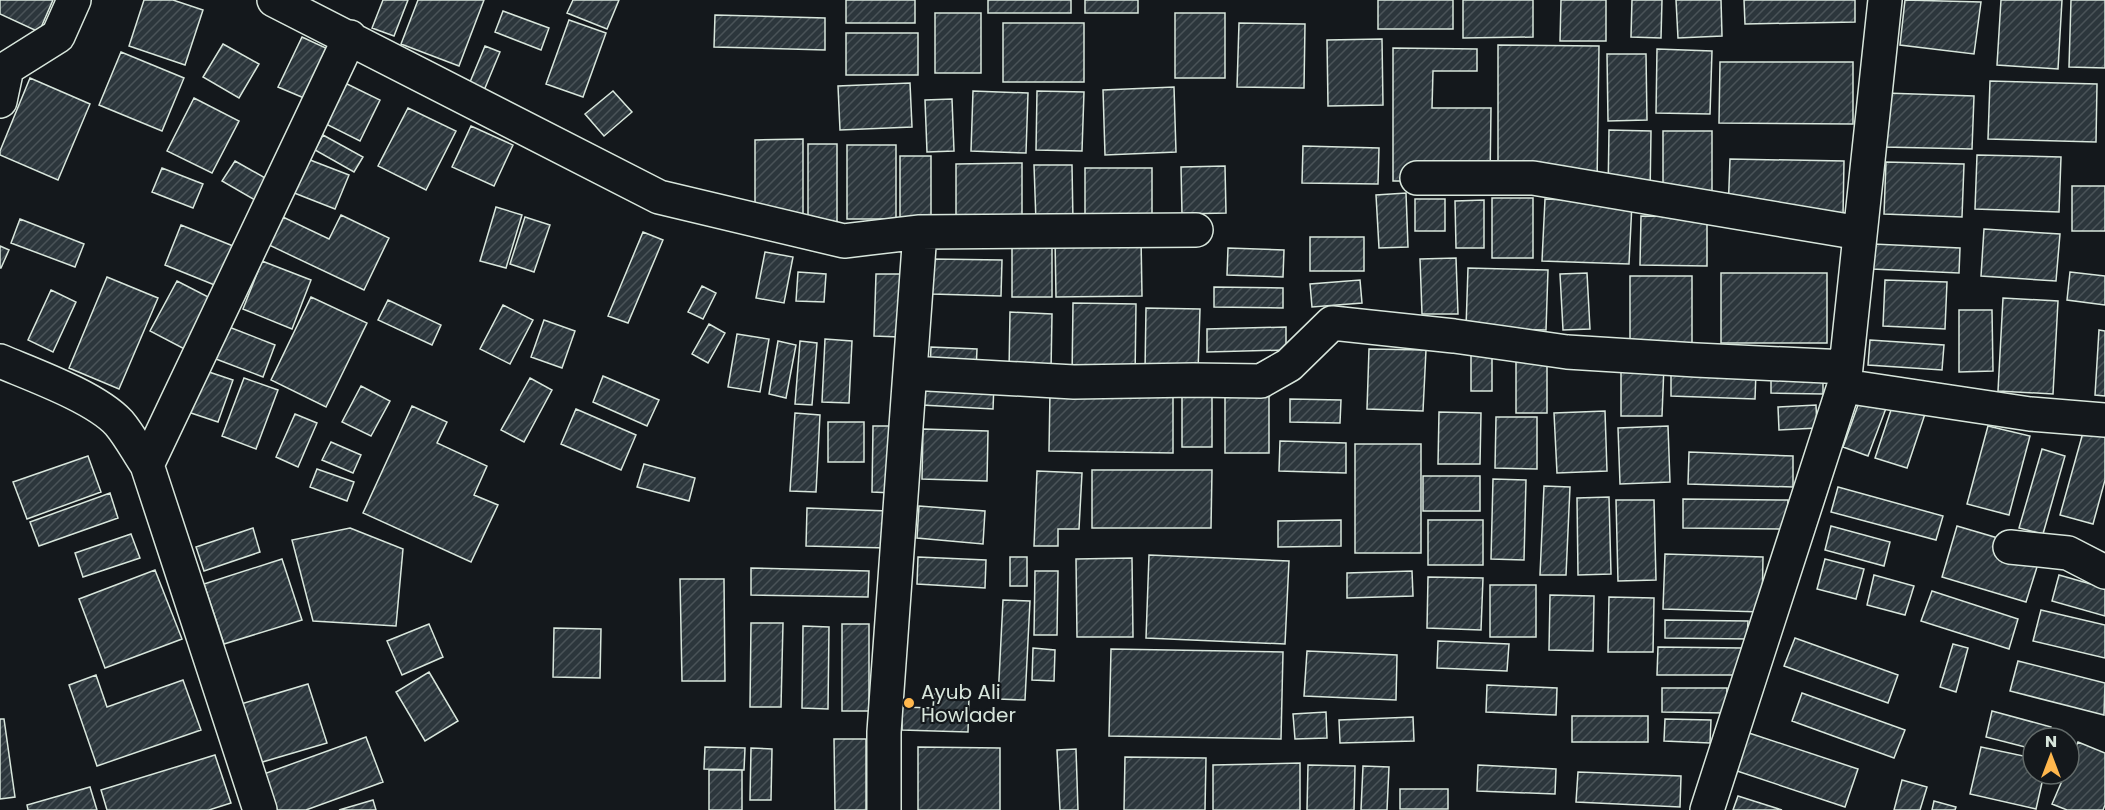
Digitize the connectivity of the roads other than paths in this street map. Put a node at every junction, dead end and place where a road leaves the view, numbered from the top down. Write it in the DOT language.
graph roads {
  1 [pos="74,0"];
  2 [pos="274,0"];
  3 [pos="1885,0"];
  4 [pos="350,37"];
  5 [pos="0,101"];
  6 [pos="1417,178"];
  7 [pos="1196,230"];
  8 [pos="920,232"];
  9 [pos="1860,233"];
  10 [pos="0,361"];
  11 [pos="910,373"];
  12 [pos="1845,376"];
  13 [pos="2105,420"];
  14 [pos="147,465"];
  15 [pos="2010,547"];
  16 [pos="2105,572"];
  17 [pos="260,810"];
  18 [pos="884,810"];
  19 [pos="1707,810"];
  1 -- 5 [label="street"];
  2 -- 4 [label="street"];
  3 -- 9 [label="street"];
  4 -- 8 [label="street"];
  4 -- 14 [label="street"];
  6 -- 9 [label="street"];
  7 -- 8 [label="street"];
  8 -- 11 [label="street"];
  9 -- 12 [label="street"];
  10 -- 14 [label="street"];
  11 -- 12 [label="street"];
  11 -- 18 [label="street"];
  12 -- 13 [label="street"];
  12 -- 19 [label="street"];
  14 -- 17 [label="street"];
  15 -- 16 [label="street"];
}
